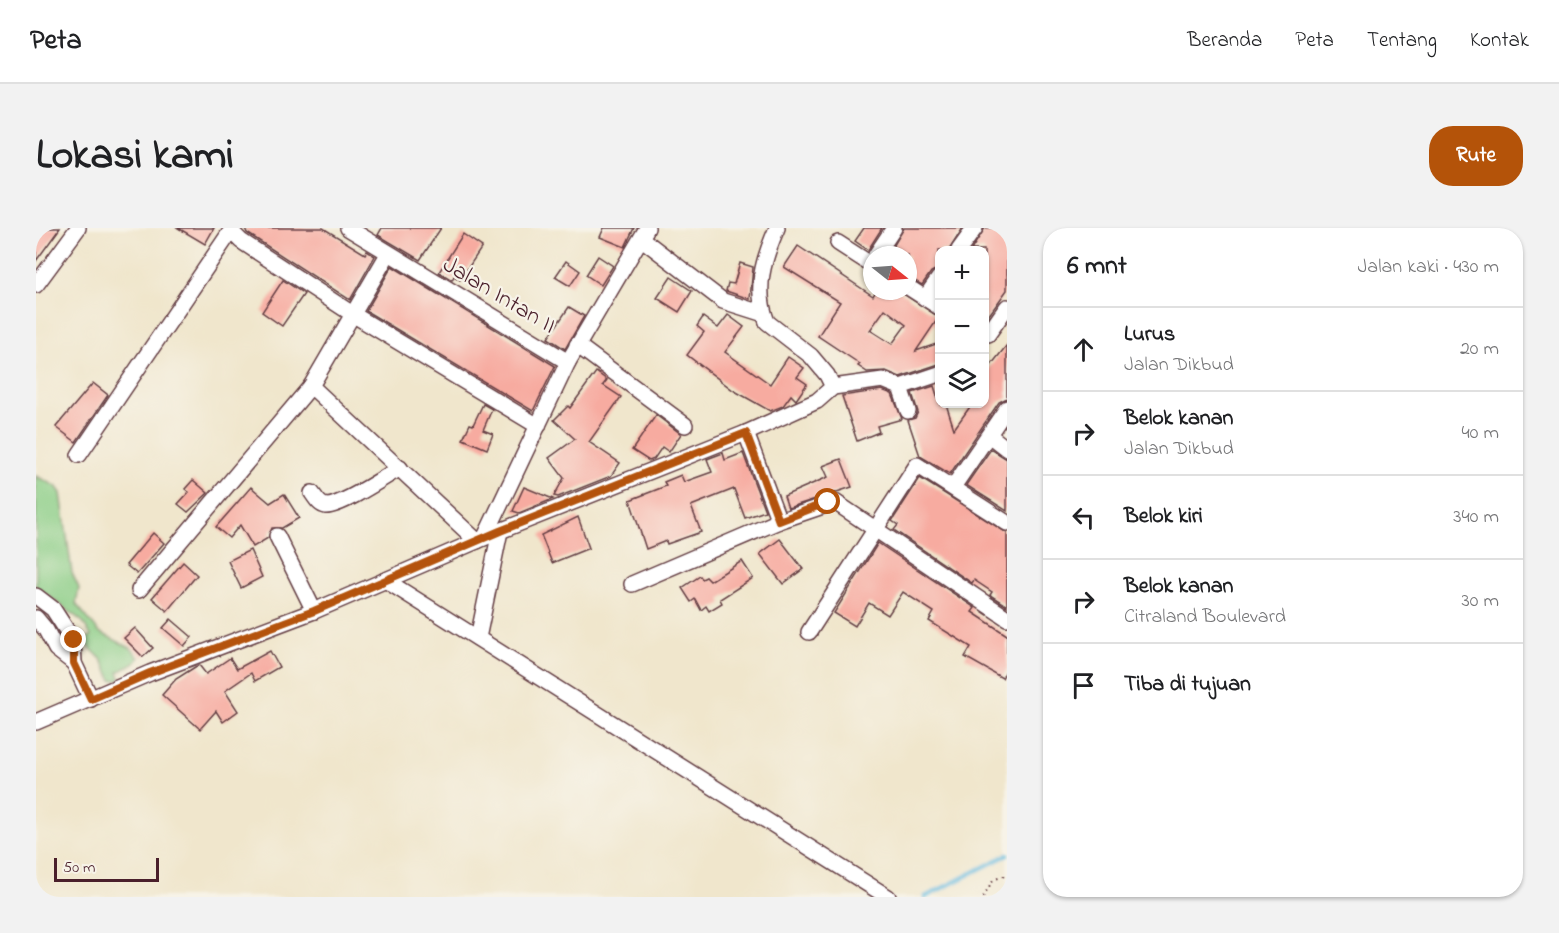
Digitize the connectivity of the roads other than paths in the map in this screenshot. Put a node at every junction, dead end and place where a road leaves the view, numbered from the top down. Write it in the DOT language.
graph roads {
  1 [pos="78,228"];
  2 [pos="348,228"];
  3 [pos="777,228"];
  4 [pos="894,228"];
  5 [pos="975,228"];
  6 [pos="232,230"];
  7 [pos="644,234"];
  8 [pos="838,243"];
  9 [pos="883,246"];
  10 [pos="962,246"];
  11 [pos="388,254"];
  12 [pos="863,256"];
  13 [pos="935,284"];
  14 [pos="36,285"];
  15 [pos="917,293"];
  16 [pos="925,298"];
  17 [pos="935,304"];
  18 [pos="1007,307"];
  19 [pos="764,314"];
  20 [pos="354,315"];
  21 [pos="989,330"];
  22 [pos="578,345"];
  23 [pos="568,362"];
  24 [pos="935,375"];
  25 [pos="311,386"];
  26 [pos="832,387"];
  27 [pos="900,387"];
  28 [pos="1007,408"];
  29 [pos="908,411"];
  30 [pos="685,425"];
  31 [pos="538,426"];
  32 [pos="746,433"];
  33 [pos="989,435"];
  34 [pos="1007,449"];
  35 [pos="79,455"];
  36 [pos="400,468"];
  37 [pos="953,487"];
  38 [pos="312,493"];
  39 [pos="779,521"];
  40 [pos="1007,523"];
  41 [pos="875,527"];
  42 [pos="278,536"];
  43 [pos="487,536"];
  44 [pos="385,580"];
  45 [pos="632,584"];
  46 [pos="139,590"];
  47 [pos="36,596"];
  48 [pos="314,611"];
  49 [pos="36,618"];
  50 [pos="1007,618"];
  51 [pos="809,632"];
  52 [pos="478,638"];
  53 [pos="74,663"];
  54 [pos="91,699"];
  55 [pos="36,722"];
  56 [pos="888,897"];
  1 -- 14 [label="street"];
  2 -- 11 [label="street, Jalan Intan II"];
  3 -- 19 [label="street"];
  4 -- 9 [label="street"];
  5 -- 10 [label="street"];
  6 -- 20 [label="street"];
  6 -- 35 [label="street"];
  7 -- 19 [label="street"];
  7 -- 22 [label="street"];
  8 -- 12 [label="street"];
  11 -- 20 [label="street"];
  11 -- 23 [label="street, Jalan Intan II"];
  13 -- 16 [label="street"];
  15 -- 16 [label="street"];
  16 -- 17 [label="street"];
  18 -- 21 [label="street"];
  19 -- 26 [label="street"];
  20 -- 25 [label="street"];
  20 -- 31 [label="street"];
  22 -- 23 [label="street"];
  22 -- 30 [label="street"];
  23 -- 31 [label="street"];
  24 -- 27 [label="street"];
  25 -- 36 [label="street"];
  25 -- 46 [label="street"];
  26 -- 27 [label="street"];
  26 -- 32 [label="street"];
  27 -- 29 [label="street"];
  28 -- 33 [label="street"];
  31 -- 43 [label="street"];
  32 -- 39 [label="street"];
  32 -- 43 [label="street"];
  33 -- 34 [label="street"];
  33 -- 37 [label="street"];
  36 -- 38 [label="street"];
  36 -- 43 [label="street"];
  37 -- 40 [label="street"];
  37 -- 41 [label="street"];
  39 -- 41 [label="street"];
  39 -- 45 [label="street"];
  41 -- 50 [label="street"];
  41 -- 51 [label="street"];
  42 -- 48 [label="street"];
  43 -- 44 [label="street"];
  43 -- 52 [label="street"];
  44 -- 48 [label="street"];
  44 -- 52 [label="street"];
  47 -- 53 [label="street"];
  48 -- 54 [label="street"];
  49 -- 53 [label="street"];
  52 -- 56 [label="street"];
  53 -- 54 [label="street"];
  54 -- 55 [label="street"];
}
